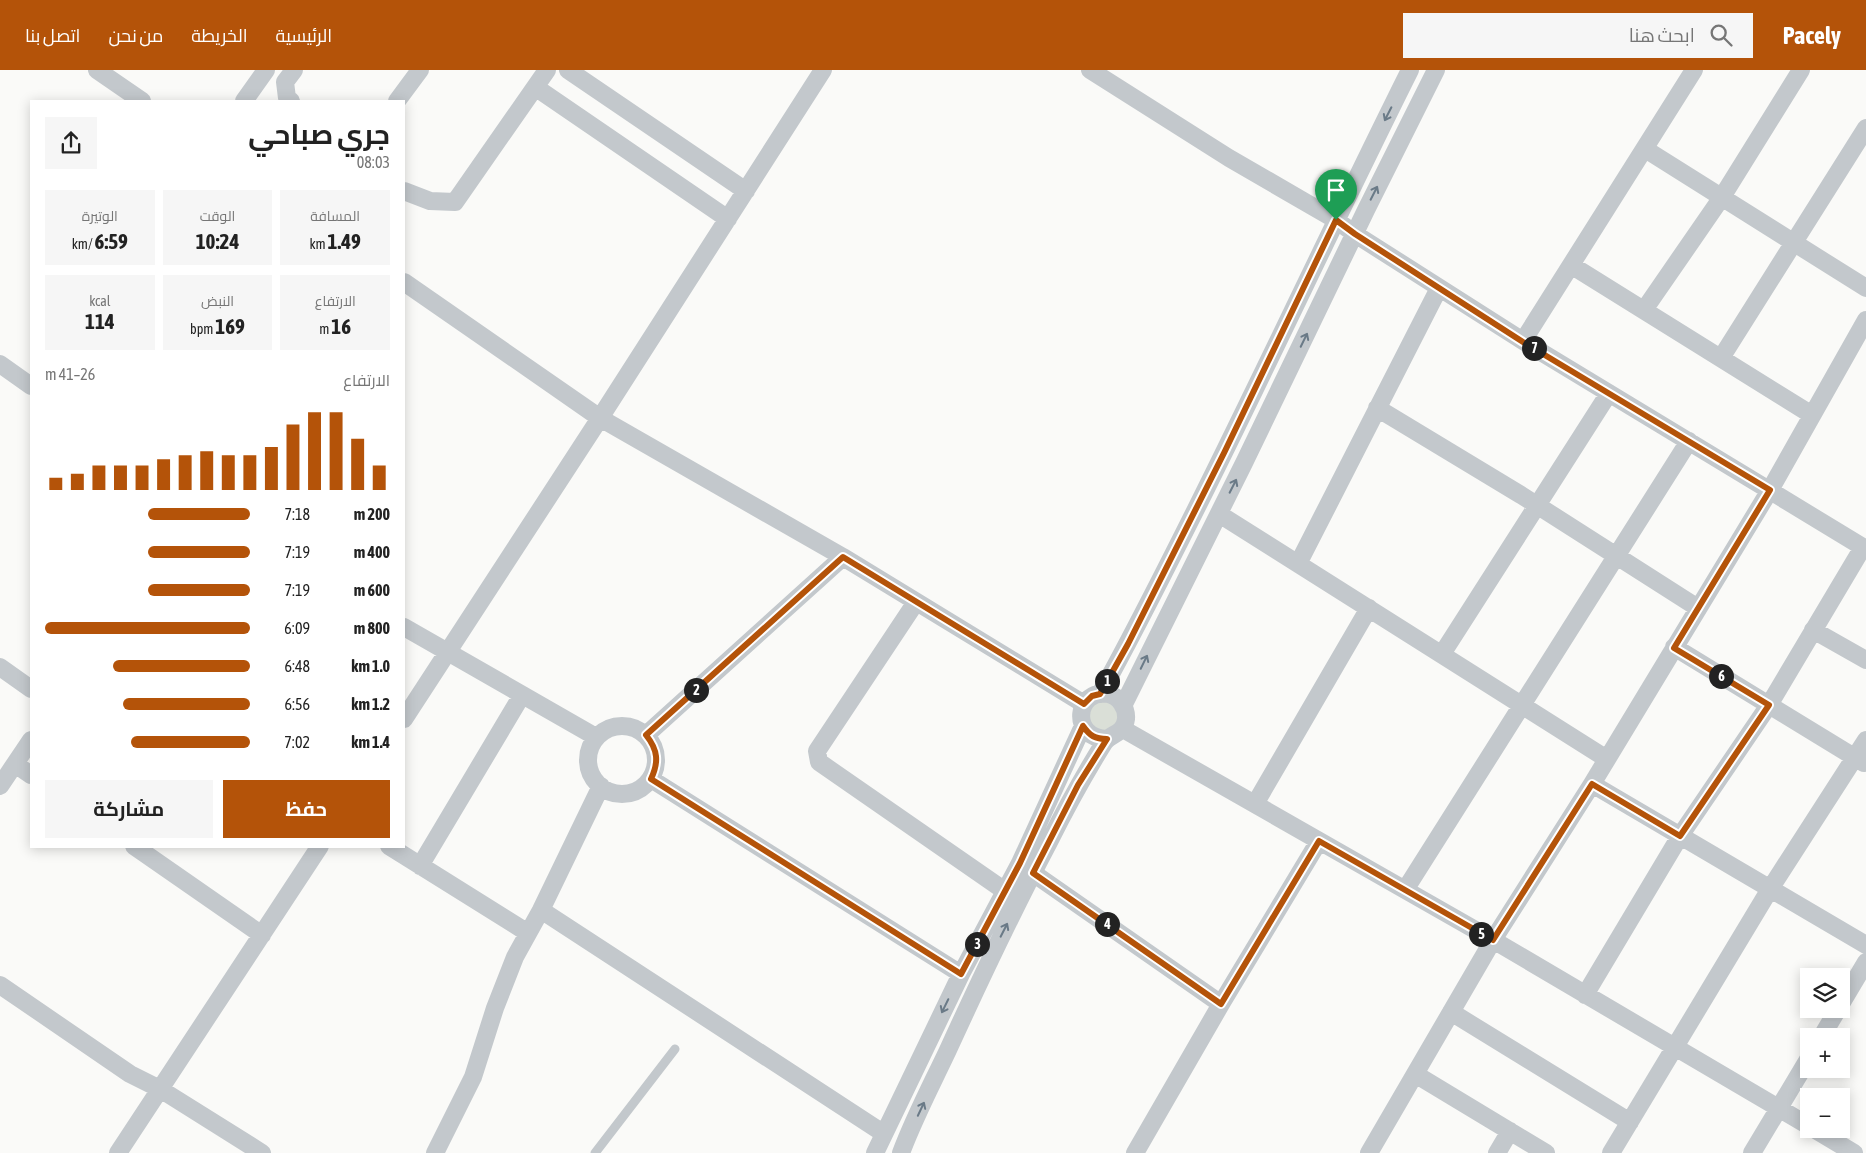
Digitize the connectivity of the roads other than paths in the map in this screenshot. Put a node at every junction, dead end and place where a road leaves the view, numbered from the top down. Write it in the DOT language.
graph roads {
  1 [pos="97,70"];
  2 [pos="266,70"];
  3 [pos="294,70"];
  4 [pos="420,70"];
  5 [pos="568,70"];
  6 [pos="823,70"];
  7 [pos="1090,70"];
  8 [pos="1410,70"];
  9 [pos="1436,70"];
  10 [pos="1694,70"];
  11 [pos="1801,70"];
  12 [pos="541,75"];
  13 [pos="141,100"];
  14 [pos="245,100"];
  15 [pos="290,100"];
  16 [pos="398,100"];
  17 [pos="1866,128"];
  18 [pos="1645,148"];
  19 [pos="405,191"];
  20 [pos="746,191"];
  21 [pos="1722,197"];
  22 [pos="728,219"];
  23 [pos="1336,220"];
  24 [pos="1355,234"];
  25 [pos="1794,242"];
  26 [pos="1572,265"];
  27 [pos="405,283"];
  28 [pos="1439,288"];
  29 [pos="1866,288"];
  30 [pos="1644,310"];
  31 [pos="1866,320"];
  32 [pos="1523,342"];
  33 [pos="1721,358"];
  34 [pos="0,364"];
  35 [pos="30,385"];
  36 [pos="1609,393"];
  37 [pos="1377,408"];
  38 [pos="1812,415"];
  39 [pos="600,418"];
  40 [pos="1689,441"];
  41 [pos="1770,490"];
  42 [pos="1537,505"];
  43 [pos="1219,514"];
  44 [pos="1864,548"];
  45 [pos="1616,556"];
  46 [pos="843,557"];
  47 [pos="1298,564"];
  48 [pos="916,602"];
  49 [pos="1369,608"];
  50 [pos="1698,608"];
  51 [pos="405,628"];
  52 [pos="1814,630"];
  53 [pos="1674,648"];
  54 [pos="447,653"];
  55 [pos="1442,654"];
  56 [pos="1866,660"];
  57 [pos="0,666"];
  58 [pos="30,688"];
  59 [pos="1100,694"];
  60 [pos="522,695"];
  61 [pos="1084,704"];
  62 [pos="1522,705"];
  63 [pos="1769,705"];
  64 [pos="1123,706"];
  65 [pos="405,717"];
  66 [pos="1083,726"];
  67 [pos="1122,729"];
  68 [pos="646,735"];
  69 [pos="596,737"];
  70 [pos="1107,739"];
  71 [pos="1866,740"];
  72 [pos="30,742"];
  73 [pos="1607,759"];
  74 [pos="1861,760"];
  75 [pos="15,764"];
  76 [pos="30,774"];
  77 [pos="651,779"];
  78 [pos="1592,784"];
  79 [pos="0,786"];
  80 [pos="601,786"];
  81 [pos="1255,804"];
  82 [pos="1680,836"];
  83 [pos="1319,841"];
  84 [pos="137,848"];
  85 [pos="319,848"];
  86 [pos="392,848"];
  87 [pos="420,866"];
  88 [pos="1033,873"];
  89 [pos="1770,889"];
  90 [pos="1005,890"];
  91 [pos="1405,890"];
  92 [pos="541,910"];
  93 [pos="528,933"];
  94 [pos="262,935"];
  95 [pos="1493,940"];
  96 [pos="1866,945"];
  97 [pos="1866,962"];
  98 [pos="961,974"];
  99 [pos="0,985"];
  100 [pos="1850,989"];
  101 [pos="1585,994"];
  102 [pos="1221,1004"];
  103 [pos="1451,1012"];
  104 [pos="1675,1047"];
  105 [pos="675,1049"];
  106 [pos="1800,1073"];
  107 [pos="1415,1074"];
  108 [pos="160,1089"];
  109 [pos="1779,1108"];
  110 [pos="1800,1121"];
  111 [pos="1630,1122"];
  112 [pos="1510,1131"];
  113 [pos="883,1133"];
  114 [pos="1829,1138"];
  115 [pos="118,1153"];
  116 [pos="262,1153"];
  117 [pos="435,1153"];
  118 [pos="595,1153"];
  119 [pos="874,1153"];
  120 [pos="901,1153"];
  121 [pos="1135,1153"];
  122 [pos="1369,1153"];
  123 [pos="1497,1153"];
  124 [pos="1546,1153"];
  125 [pos="1611,1153"];
  126 [pos="1752,1153"];
  127 [pos="1854,1153"];
  1 -- 13 [label="street"];
  2 -- 14 [label="street"];
  3 -- 15 [label="street"];
  4 -- 16 [label="street"];
  5 -- 20 [label="street"];
  6 -- 20 [label="street"];
  7 -- 23 [label="street"];
  8 -- 23 [label="street, one-way"];
  24 -- 9 [label="street, one-way"];
  10 -- 18 [label="street"];
  11 -- 21 [label="street"];
  12 -- 19 [label="street"];
  12 -- 22 [label="street"];
  17 -- 25 [label="street"];
  18 -- 21 [label="street"];
  18 -- 26 [label="street"];
  20 -- 22 [label="street"];
  21 -- 25 [label="street"];
  21 -- 30 [label="street"];
  22 -- 39 [label="street"];
  23 -- 24 [label="street"];
  23 -- 59 [label="street"];
  24 -- 28 [label="street"];
  43 -- 24 [label="street, one-way"];
  25 -- 29 [label="street"];
  25 -- 33 [label="street"];
  26 -- 30 [label="street"];
  26 -- 32 [label="street"];
  27 -- 39 [label="street"];
  28 -- 32 [label="street"];
  28 -- 37 [label="street"];
  30 -- 33 [label="street"];
  31 -- 38 [label="street"];
  32 -- 36 [label="street"];
  33 -- 38 [label="street"];
  34 -- 35 [label="street"];
  36 -- 40 [label="street"];
  36 -- 42 [label="street"];
  37 -- 42 [label="street"];
  37 -- 47 [label="street"];
  38 -- 41 [label="street"];
  39 -- 46 [label="street"];
  39 -- 54 [label="street"];
  40 -- 41 [label="street"];
  40 -- 45 [label="street"];
  41 -- 44 [label="street"];
  41 -- 50 [label="street"];
  42 -- 45 [label="street"];
  42 -- 55 [label="street"];
  43 -- 47 [label="street"];
  64 -- 43 [label="street, one-way"];
  44 -- 52 [label="street"];
  45 -- 50 [label="street"];
  45 -- 62 [label="street"];
  46 -- 48 [label="street"];
  46 -- 68 [label="street"];
  47 -- 49 [label="street"];
  48 -- 61 [label="street"];
  48 -- 90 [label="street"];
  49 -- 55 [label="street"];
  49 -- 81 [label="street"];
  50 -- 53 [label="street"];
  51 -- 54 [label="street"];
  52 -- 56 [label="street"];
  52 -- 63 [label="street"];
  53 -- 63 [label="street"];
  53 -- 73 [label="street"];
  54 -- 60 [label="street"];
  54 -- 65 [label="street"];
  55 -- 62 [label="street"];
  57 -- 58 [label="street"];
  59 -- 61 [label="street"];
  59 -- 64 [label="street"];
  60 -- 69 [label="street"];
  60 -- 87 [label="street"];
  61 -- 66 [label="street"];
  62 -- 73 [label="street"];
  62 -- 91 [label="street"];
  63 -- 74 [label="street"];
  63 -- 82 [label="street"];
  64 -- 67 [label="street"];
  66 -- 70 [label="street"];
  66 -- 90 [label="street"];
  67 -- 70 [label="street"];
  67 -- 81 [label="street"];
  68 -- 69 [label="street"];
  68 -- 77 [label="street"];
  69 -- 80 [label="street"];
  70 -- 88 [label="street"];
  71 -- 74 [label="street"];
  72 -- 75 [label="street"];
  73 -- 78 [label="street"];
  74 -- 89 [label="street"];
  75 -- 76 [label="street"];
  75 -- 79 [label="street"];
  77 -- 80 [label="street"];
  77 -- 98 [label="street"];
  78 -- 82 [label="street"];
  78 -- 95 [label="street"];
  80 -- 92 [label="street"];
  81 -- 83 [label="street"];
  82 -- 89 [label="street"];
  82 -- 101 [label="street"];
  83 -- 91 [label="street"];
  83 -- 102 [label="street"];
  84 -- 94 [label="street"];
  85 -- 94 [label="street"];
  86 -- 87 [label="street"];
  87 -- 93 [label="street"];
  88 -- 102 [label="street"];
  120 -- 88 [label="street, one-way"];
  89 -- 96 [label="street"];
  89 -- 104 [label="street"];
  90 -- 98 [label="street"];
  91 -- 95 [label="street"];
  92 -- 93 [label="street"];
  92 -- 113 [label="street"];
  93 -- 117 [label="street"];
  94 -- 108 [label="street"];
  95 -- 101 [label="street"];
  95 -- 103 [label="street"];
  97 -- 100 [label="street"];
  98 -- 113 [label="street, one-way"];
  99 -- 108 [label="street"];
  101 -- 104 [label="street"];
  102 -- 121 [label="street"];
  103 -- 107 [label="street"];
  103 -- 111 [label="street"];
  104 -- 109 [label="street"];
  104 -- 111 [label="street"];
  105 -- 118 [label="lane"];
  106 -- 109 [label="street"];
  107 -- 112 [label="street"];
  107 -- 122 [label="street"];
  108 -- 115 [label="street"];
  108 -- 116 [label="street"];
  109 -- 110 [label="street"];
  109 -- 126 [label="street"];
  111 -- 125 [label="street"];
  112 -- 123 [label="street"];
  112 -- 124 [label="street"];
  113 -- 119 [label="street"];
  114 -- 127 [label="street"];
}
